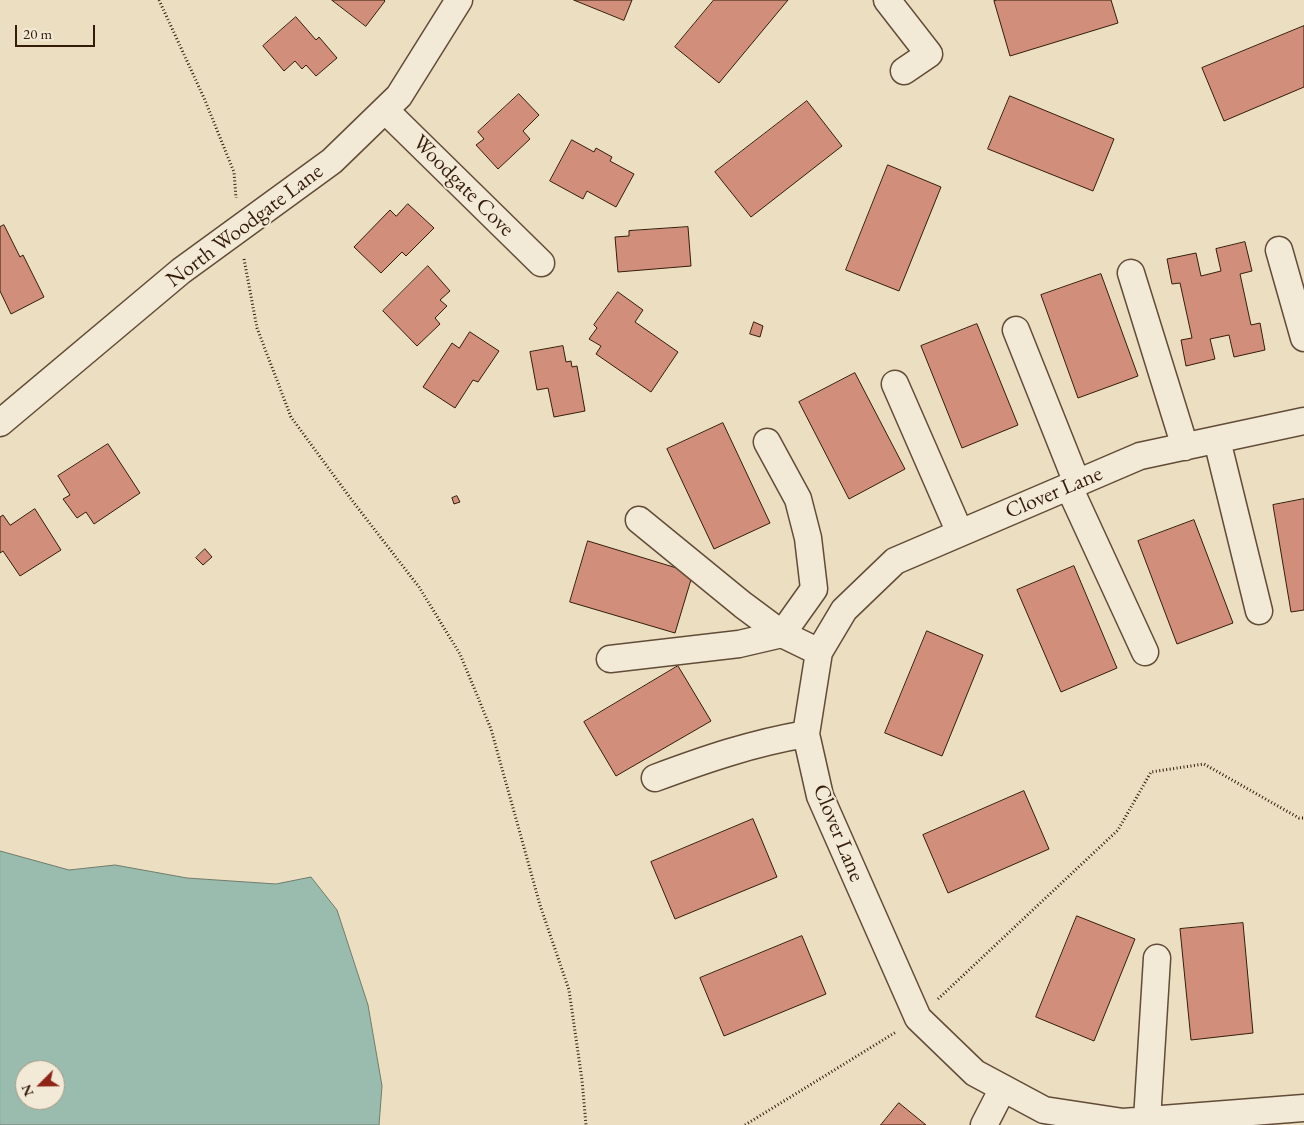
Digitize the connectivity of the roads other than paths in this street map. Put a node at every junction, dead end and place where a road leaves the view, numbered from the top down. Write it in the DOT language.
graph roads {
  1 [pos="459,0"];
  2 [pos="887,0"];
  3 [pos="904,71"];
  4 [pos="385,110"];
  5 [pos="1279,250"];
  6 [pos="541,263"];
  7 [pos="1131,273"];
  8 [pos="1016,330"];
  9 [pos="1304,338"];
  10 [pos="895,384"];
  11 [pos="1304,421"];
  12 [pos="0,423"];
  13 [pos="1217,440"];
  14 [pos="767,442"];
  15 [pos="1184,447"];
  16 [pos="1073,485"];
  17 [pos="639,520"];
  18 [pos="960,533"];
  19 [pos="1259,611"];
  20 [pos="782,634"];
  21 [pos="819,652"];
  22 [pos="1145,652"];
  23 [pos="610,658"];
  24 [pos="806,734"];
  25 [pos="655,778"];
  26 [pos="1156,958"];
  27 [pos="1003,1088"];
  28 [pos="1304,1108"];
  29 [pos="1146,1120"];
  30 [pos="1209,1120"];
  31 [pos="984,1125"];
  1 -- 4 [label="street, North Woodgate Lane"];
  2 -- 3 [label="street"];
  4 -- 6 [label="street, Woodgate Cove"];
  4 -- 12 [label="street, North Woodgate Lane"];
  5 -- 9 [label="street"];
  7 -- 15 [label="street"];
  8 -- 16 [label="street"];
  10 -- 18 [label="street"];
  11 -- 13 [label="street, Clover Lane"];
  13 -- 15 [label="street, Clover Lane"];
  13 -- 19 [label="street"];
  14 -- 20 [label="street"];
  15 -- 16 [label="street, Clover Lane"];
  16 -- 18 [label="street, Clover Lane"];
  16 -- 22 [label="street"];
  17 -- 20 [label="street"];
  18 -- 21 [label="street, Clover Lane"];
  20 -- 21 [label="street"];
  20 -- 23 [label="street"];
  21 -- 24 [label="street, Clover Lane"];
  24 -- 25 [label="street"];
  24 -- 27 [label="street, Clover Lane"];
  26 -- 29 [label="street"];
  27 -- 29 [label="street, Clover Lane"];
  27 -- 31 [label="street"];
  28 -- 30 [label="street, Clover Lane"];
  29 -- 30 [label="street, Clover Lane"];
}
